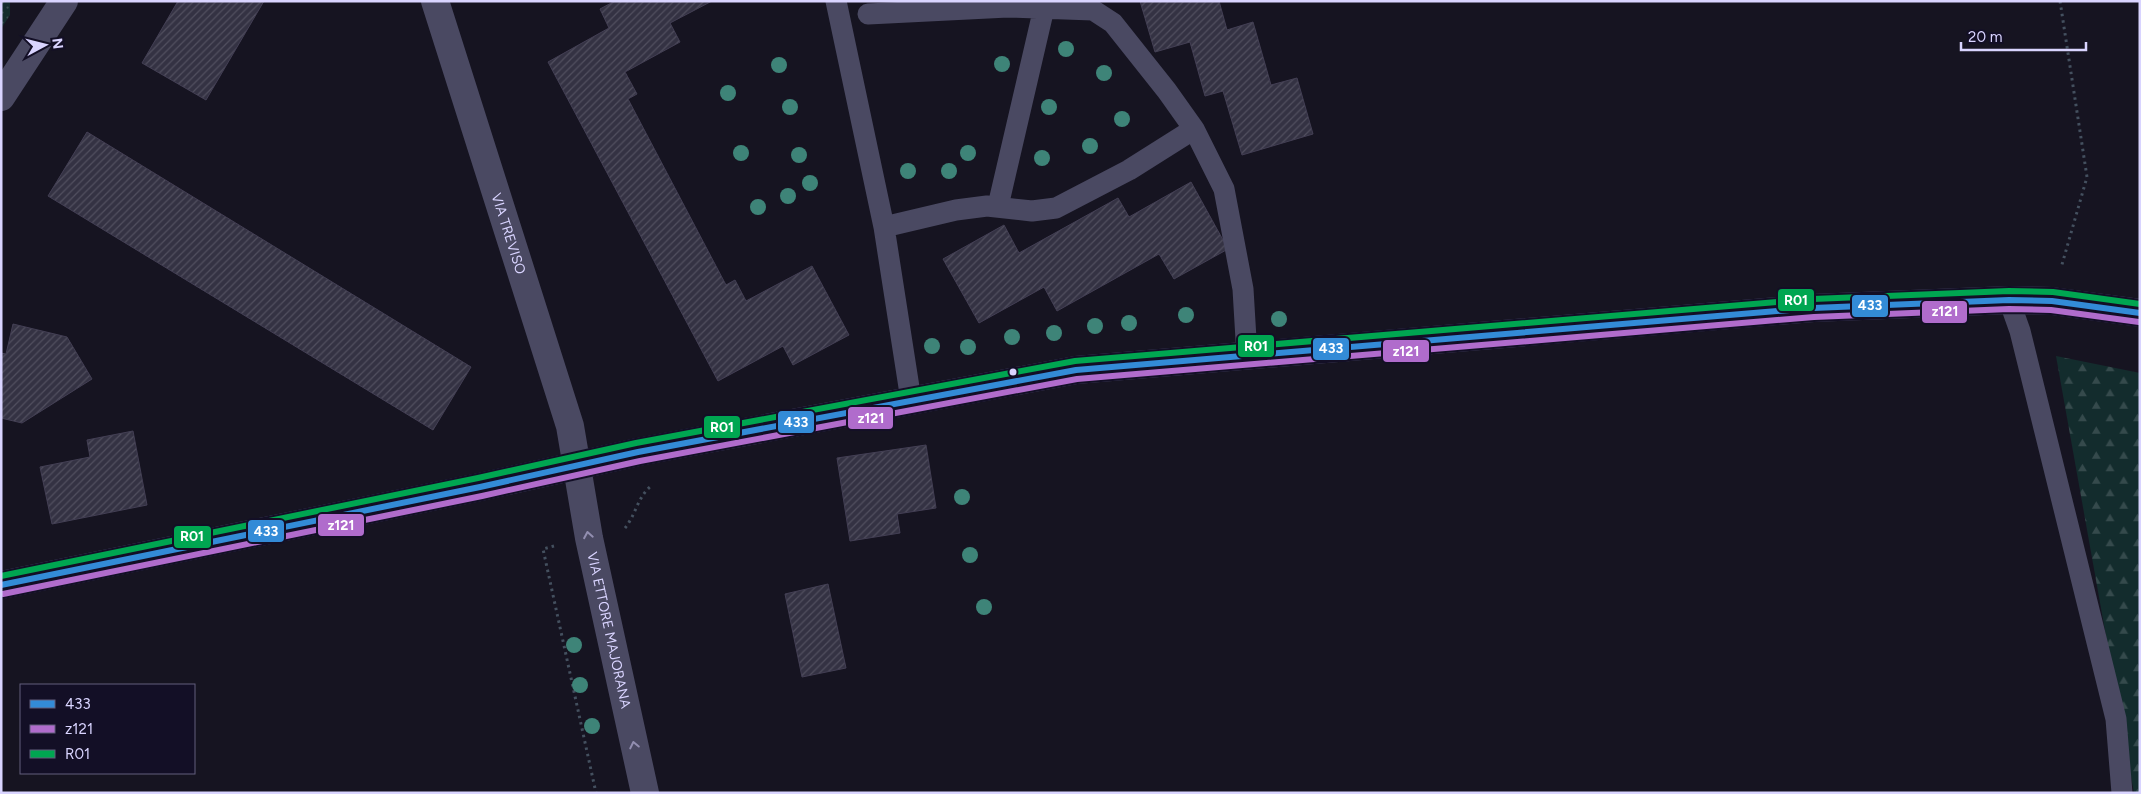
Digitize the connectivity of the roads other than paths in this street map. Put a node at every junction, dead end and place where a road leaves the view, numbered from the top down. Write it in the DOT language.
graph roads {
  1 [pos="64,1"];
  2 [pos="435,1"];
  3 [pos="836,1"];
  4 [pos="1044,8"];
  5 [pos="868,14"];
  6 [pos="1,97"];
  7 [pos="1194,129"];
  8 [pos="998,206"];
  9 [pos="884,227"];
  10 [pos="2009,300"];
  11 [pos="2140,313"];
  12 [pos="1247,356"];
  13 [pos="911,400"];
  14 [pos="578,466"];
  15 [pos="1,585"];
  16 [pos="645,793"];
  17 [pos="2122,793"];
  1 -- 6 [label="street"];
  2 -- 14 [label="street, VIA TREVISO"];
  3 -- 9 [label="lane"];
  4 -- 5 [label="lane"];
  4 -- 7 [label="lane"];
  4 -- 8 [label="lane"];
  7 -- 8 [label="lane"];
  7 -- 12 [label="lane"];
  8 -- 9 [label="lane"];
  9 -- 13 [label="lane"];
  10 -- 11 [label="street"];
  10 -- 12 [label="street"];
  10 -- 17 [label="lane"];
  12 -- 13 [label="street"];
  13 -- 14 [label="street"];
  14 -- 15 [label="street"];
  16 -- 14 [label="street, VIA ETTORE MAJORANA, one-way"];
}
